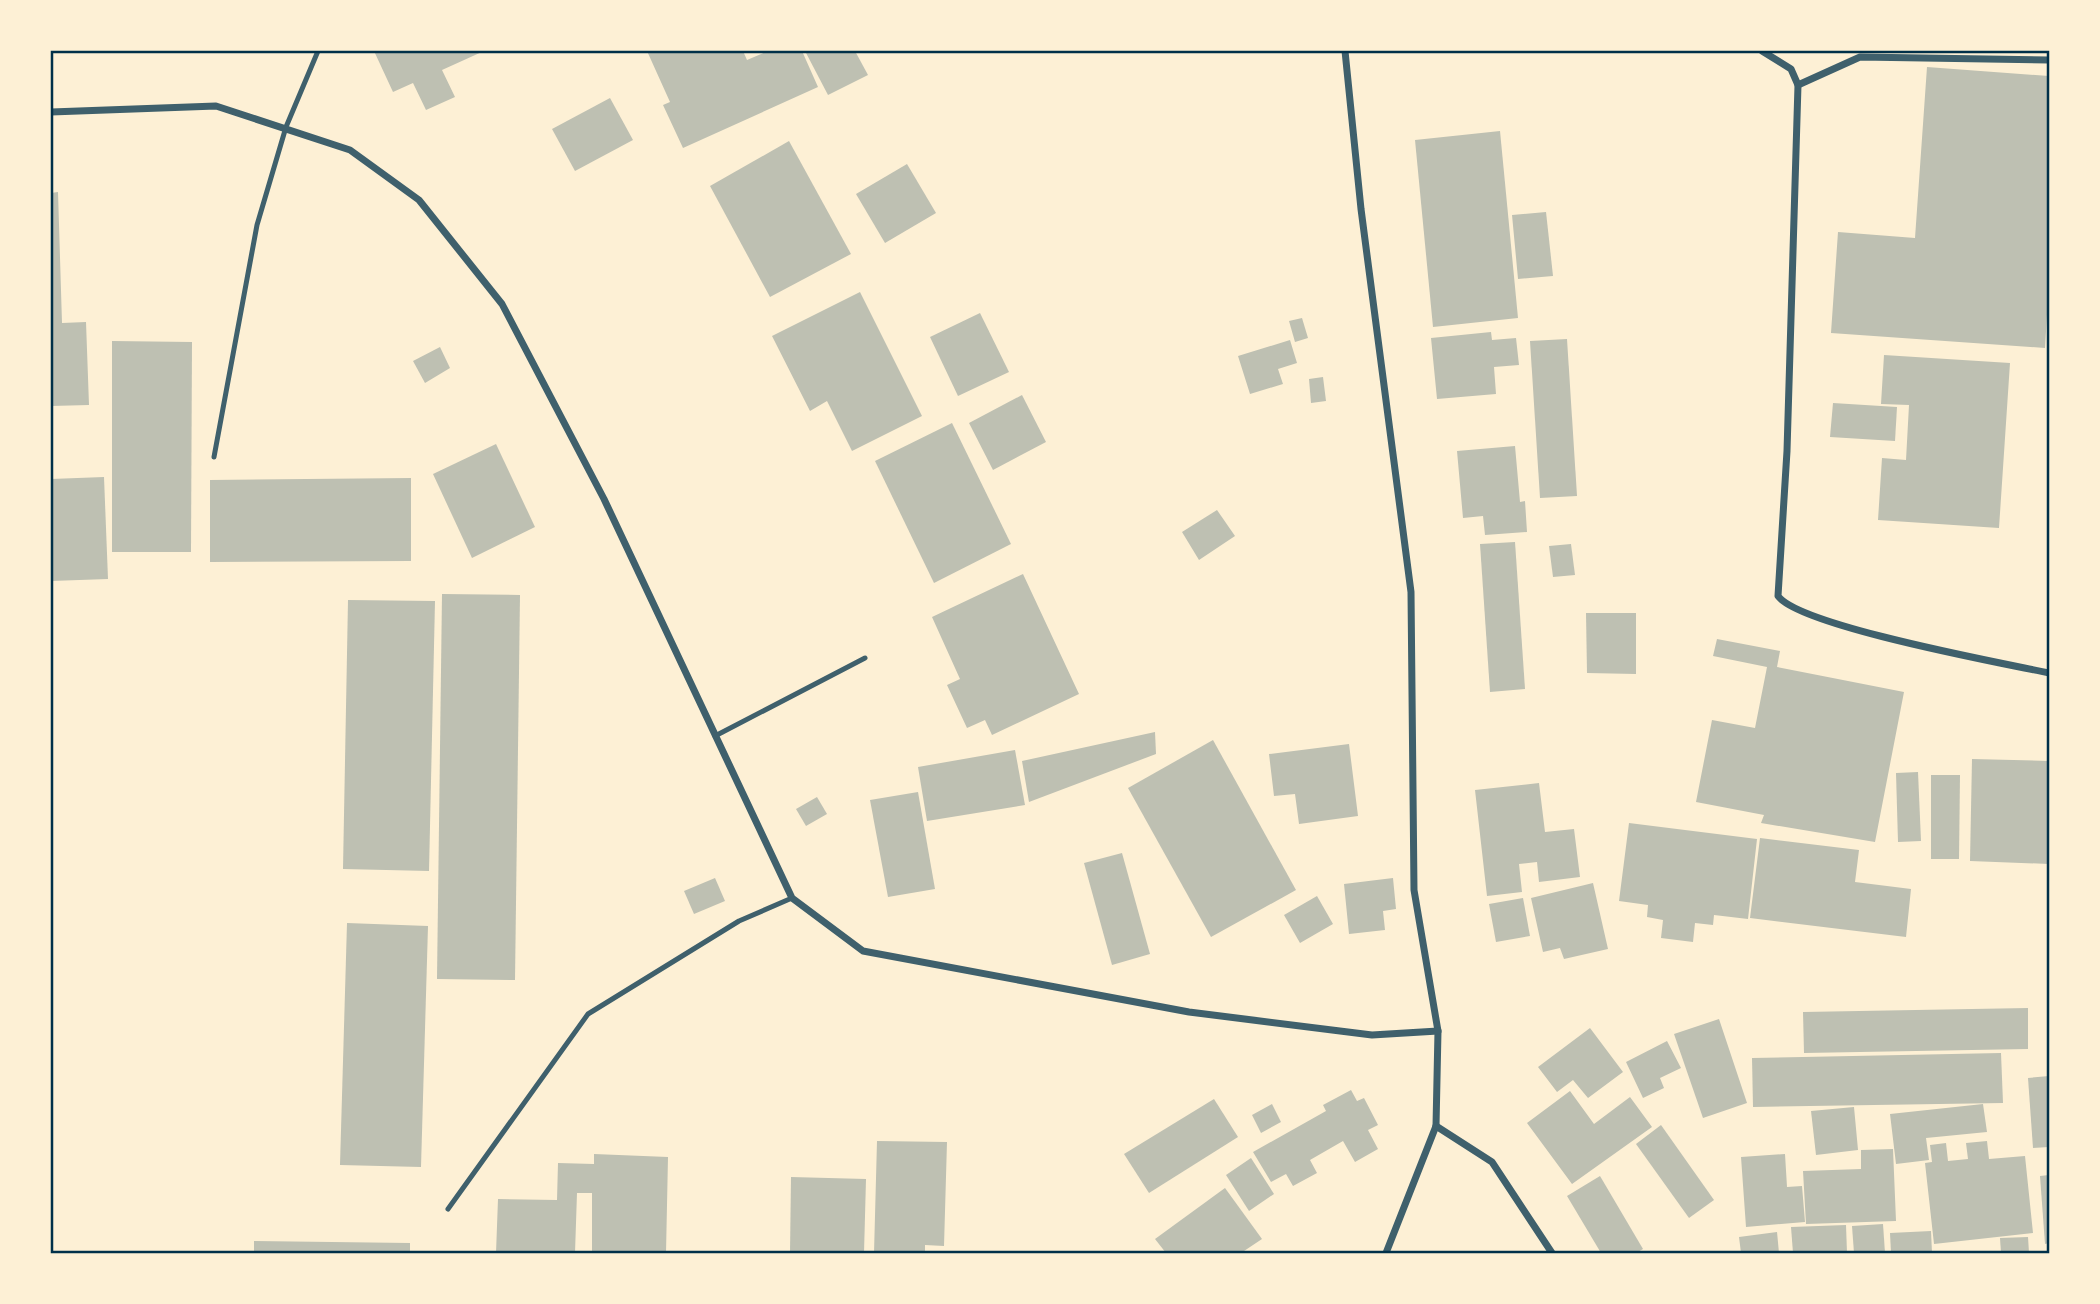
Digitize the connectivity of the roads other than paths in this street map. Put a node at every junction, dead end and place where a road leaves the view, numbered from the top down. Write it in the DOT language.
graph roads {
  1 [pos="318,51"];
  2 [pos="1345,51"];
  3 [pos="1762,51"];
  4 [pos="2049,60"];
  5 [pos="1798,85"];
  6 [pos="51,112"];
  7 [pos="286,127"];
  8 [pos="214,457"];
  9 [pos="865,658"];
  10 [pos="2049,673"];
  11 [pos="715,736"];
  12 [pos="792,898"];
  13 [pos="1438,1031"];
  14 [pos="1436,1126"];
  15 [pos="448,1209"];
  16 [pos="1386,1253"];
  17 [pos="1552,1253"];
  1 -- 7 [label="lane"];
  2 -- 13 [label="street"];
  3 -- 5 [label="street"];
  4 -- 5 [label="street"];
  5 -- 10 [label="street"];
  6 -- 7 [label="street"];
  7 -- 8 [label="lane"];
  7 -- 11 [label="street"];
  9 -- 11 [label="lane"];
  11 -- 12 [label="street"];
  12 -- 13 [label="street"];
  12 -- 15 [label="lane"];
  13 -- 14 [label="street"];
  14 -- 16 [label="street"];
  14 -- 17 [label="street"];
}
